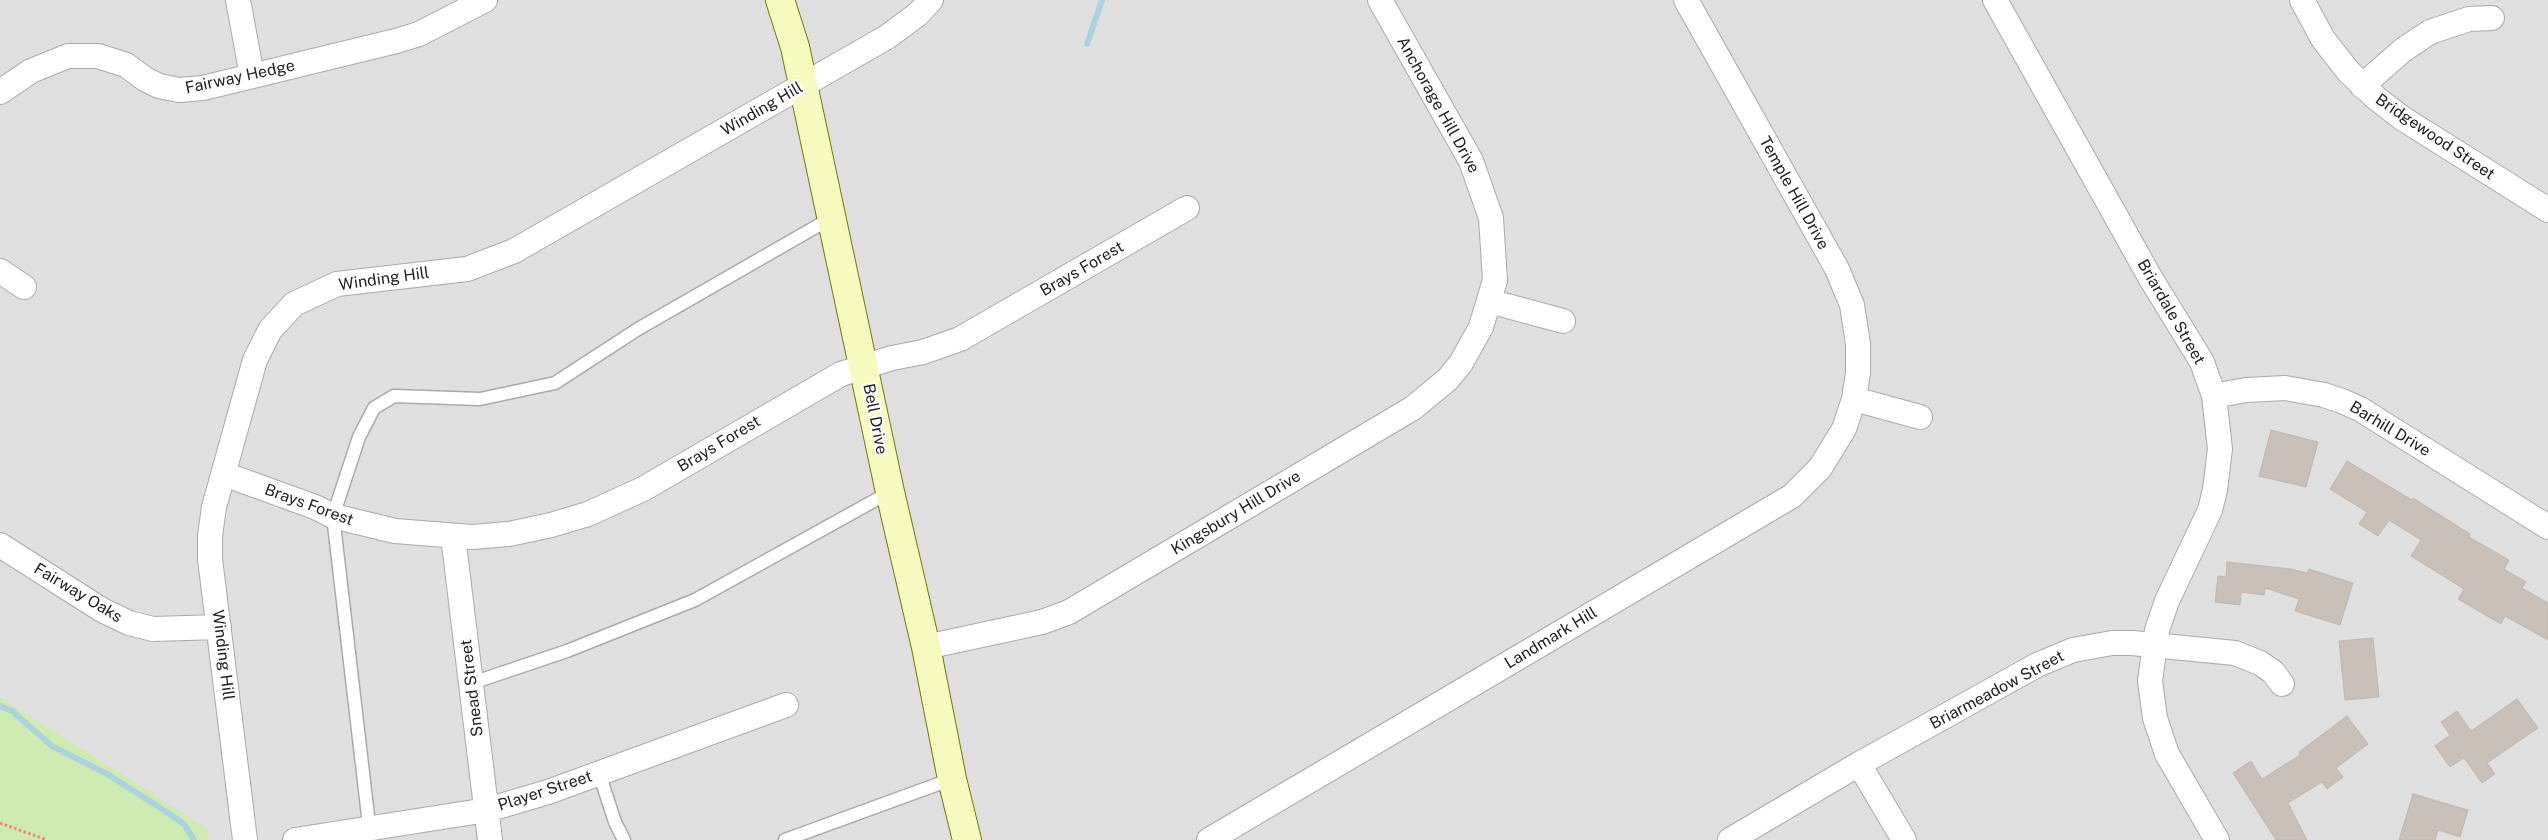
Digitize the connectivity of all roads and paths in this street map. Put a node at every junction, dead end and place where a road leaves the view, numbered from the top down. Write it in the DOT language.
graph roads {
  1 [pos="238,0"];
  2 [pos="485,0"];
  3 [pos="780,0"];
  4 [pos="931,0"];
  5 [pos="1380,0"];
  6 [pos="1686,0"];
  7 [pos="1995,0"];
  8 [pos="2302,0"];
  9 [pos="2492,18"];
  10 [pos="252,76"];
  11 [pos="803,86"];
  12 [pos="2362,86"];
  13 [pos="0,92"];
  14 [pos="1187,208"];
  15 [pos="2548,210"];
  16 [pos="833,217"];
  17 [pos="0,271"];
  18 [pos="24,287"];
  19 [pos="1489,301"];
  20 [pos="1563,321"];
  21 [pos="864,366"];
  22 [pos="2214,396"];
  23 [pos="1854,399"];
  24 [pos="1920,417"];
  25 [pos="224,474"];
  26 [pos="890,492"];
  27 [pos="332,516"];
  28 [pos="2548,527"];
  29 [pos="453,536"];
  30 [pos="0,545"];
  31 [pos="219,627"];
  32 [pos="2153,645"];
  33 [pos="926,647"];
  34 [pos="472,683"];
  35 [pos="2282,684"];
  36 [pos="786,705"];
  37 [pos="1859,764"];
  38 [pos="599,773"];
  39 [pos="952,779"];
  40 [pos="487,810"];
  41 [pos="0,823"];
  42 [pos="370,834"];
  43 [pos="47,840"];
  44 [pos="245,840"];
  45 [pos="295,840"];
  46 [pos="490,840"];
  47 [pos="624,840"];
  48 [pos="785,840"];
  49 [pos="967,840"];
  50 [pos="1209,840"];
  51 [pos="1730,840"];
  52 [pos="1904,840"];
  53 [pos="2217,840"];
  1 -- 10 [label="street"];
  2 -- 10 [label="street, Fairway Hedge"];
  3 -- 11 [label="street, Bell Drive"];
  4 -- 11 [label="street, Winding Hill"];
  5 -- 19 [label="street, Anchorage Hill Drive"];
  6 -- 23 [label="street, Temple Hill Drive"];
  7 -- 22 [label="street, Briardale Street"];
  8 -- 12 [label="street, Bridgewood Street"];
  9 -- 12 [label="street"];
  10 -- 13 [label="street, Fairway Hedge"];
  11 -- 16 [label="street, Bell Drive"];
  11 -- 25 [label="street, Winding Hill"];
  12 -- 15 [label="street, Bridgewood Street"];
  14 -- 21 [label="street, Brays Forest"];
  16 -- 21 [label="street, Bell Drive"];
  16 -- 27 [label="lane"];
  17 -- 18 [label="street"];
  19 -- 20 [label="street"];
  19 -- 33 [label="street, Kingsbury Hill Drive"];
  21 -- 26 [label="street, Bell Drive"];
  21 -- 29 [label="street, Brays Forest"];
  22 -- 28 [label="street, Barhill Drive"];
  22 -- 32 [label="street, Briardale Street"];
  23 -- 24 [label="street"];
  23 -- 50 [label="street, Landmark Hill"];
  25 -- 27 [label="street, Brays Forest"];
  25 -- 31 [label="street, Winding Hill"];
  26 -- 33 [label="street, Bell Drive"];
  26 -- 34 [label="lane"];
  27 -- 29 [label="street, Brays Forest"];
  27 -- 42 [label="lane"];
  29 -- 34 [label="street, Snead Street"];
  30 -- 31 [label="street, Fairway Oaks"];
  31 -- 44 [label="street, Winding Hill"];
  32 -- 35 [label="street, Briarmeadow Street"];
  32 -- 37 [label="street, Briarmeadow Street"];
  32 -- 53 [label="street, Briardale Street"];
  33 -- 39 [label="street, Bell Drive"];
  34 -- 40 [label="street, Snead Street"];
  36 -- 38 [label="street, Player Street"];
  37 -- 51 [label="street, Briarmeadow Street"];
  37 -- 52 [label="street"];
  38 -- 40 [label="street, Player Street"];
  38 -- 47 [label="lane"];
  39 -- 48 [label="lane"];
  39 -- 49 [label="street, Bell Drive"];
  40 -- 42 [label="street, Player Street"];
  40 -- 46 [label="street, Snead Street"];
  41 -- 43 [label="path"];
  42 -- 45 [label="street, Player Street"];
}
